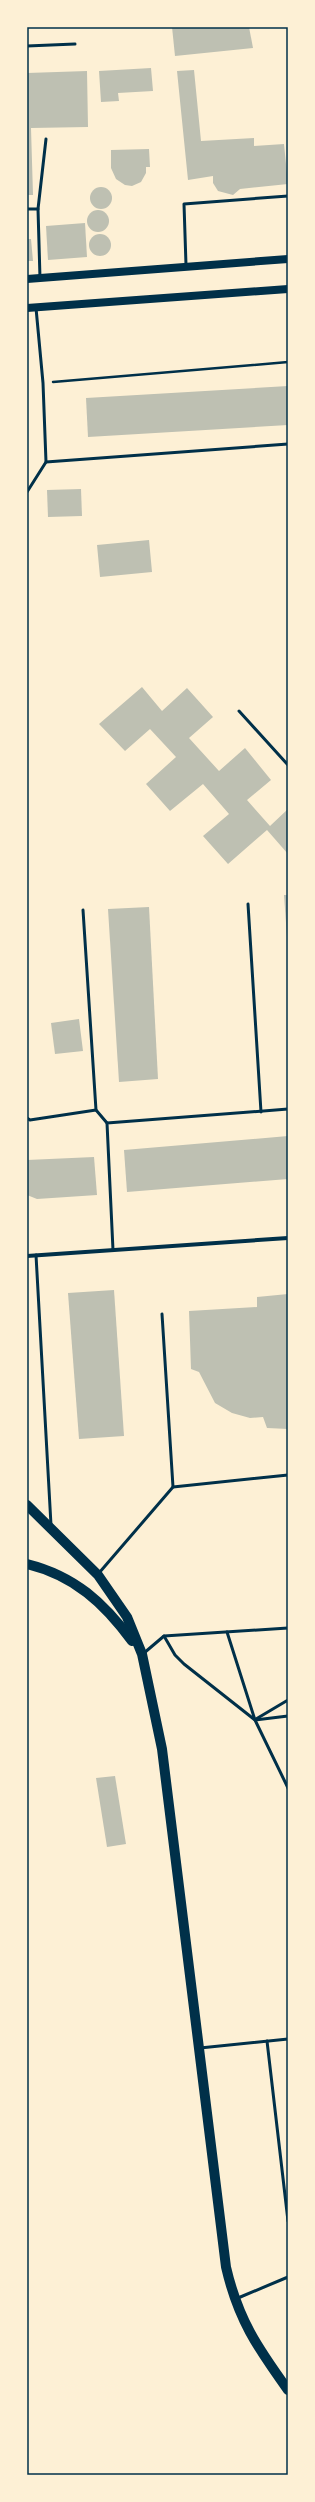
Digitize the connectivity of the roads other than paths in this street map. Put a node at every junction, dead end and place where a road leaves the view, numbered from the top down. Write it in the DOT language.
graph roads {
  1 [pos="75,44"];
  2 [pos="27,46"];
  3 [pos="46,139"];
  4 [pos="288,196"];
  5 [pos="38,209"];
  6 [pos="27,210"];
  7 [pos="288,259"];
  8 [pos="186,267"];
  9 [pos="40,278"];
  10 [pos="27,279"];
  11 [pos="288,288"];
  12 [pos="27,308"];
  13 [pos="36,308"];
  14 [pos="288,444"];
  15 [pos="46,462"];
  16 [pos="27,492"];
  17 [pos="239,711"];
  18 [pos="288,765"];
  19 [pos="248,904"];
  20 [pos="83,910"];
  21 [pos="288,1109"];
  22 [pos="96,1110"];
  23 [pos="261,1112"];
  24 [pos="27,1118"];
  25 [pos="107,1123"];
  26 [pos="288,1238"];
  27 [pos="113,1250"];
  28 [pos="36,1255"];
  29 [pos="27,1256"];
  30 [pos="162,1314"];
  31 [pos="288,1475"];
  32 [pos="173,1487"];
  33 [pos="27,1505"];
  34 [pos="52,1529"];
  35 [pos="27,1564"];
  36 [pos="98,1575"];
  37 [pos="288,1628"];
  38 [pos="227,1632"];
  39 [pos="164,1636"];
  40 [pos="142,1654"];
  41 [pos="288,1700"];
  42 [pos="288,1716"];
  43 [pos="255,1720"];
  44 [pos="288,1788"];
  45 [pos="288,2039"];
  46 [pos="267,2041"];
  47 [pos="198,2048"];
  48 [pos="288,2221"];
  49 [pos="288,2277"];
  50 [pos="234,2299"];
  51 [pos="288,2390"];
  1 -- 2 [label="lane"];
  3 -- 5 [label="lane"];
  4 -- 8 [label="lane"];
  5 -- 6 [label="lane"];
  5 -- 9 [label="lane"];
  7 -- 8 [label="main road"];
  8 -- 9 [label="main road"];
  9 -- 10 [label="main road"];
  11 -- 13 [label="main road"];
  12 -- 13 [label="main road"];
  13 -- 15 [label="lane"];
  14 -- 15 [label="lane"];
  15 -- 16 [label="lane"];
  17 -- 18 [label="lane"];
  19 -- 23 [label="lane"];
  20 -- 22 [label="lane"];
  21 -- 23 [label="lane"];
  22 -- 24 [label="lane"];
  22 -- 25 [label="lane"];
  23 -- 25 [label="lane"];
  25 -- 27 [label="lane"];
  26 -- 27 [label="street"];
  27 -- 28 [label="street"];
  28 -- 29 [label="street"];
  28 -- 34 [label="lane"];
  30 -- 32 [label="lane"];
  31 -- 32 [label="lane"];
  32 -- 36 [label="lane"];
  33 -- 34 [label="main road"];
  34 -- 36 [label="main road"];
  35 -- 40 [label="main road"];
  36 -- 40 [label="main road"];
  37 -- 38 [label="lane"];
  38 -- 39 [label="lane"];
  38 -- 43 [label="lane"];
  39 -- 40 [label="lane"];
  39 -- 43 [label="lane"];
  40 -- 47 [label="main road"];
  41 -- 43 [label="lane"];
  42 -- 43 [label="lane"];
  43 -- 44 [label="lane"];
  45 -- 46 [label="lane"];
  46 -- 47 [label="lane"];
  46 -- 48 [label="lane"];
  47 -- 50 [label="main road"];
  49 -- 50 [label="lane"];
  50 -- 51 [label="main road"];
}
